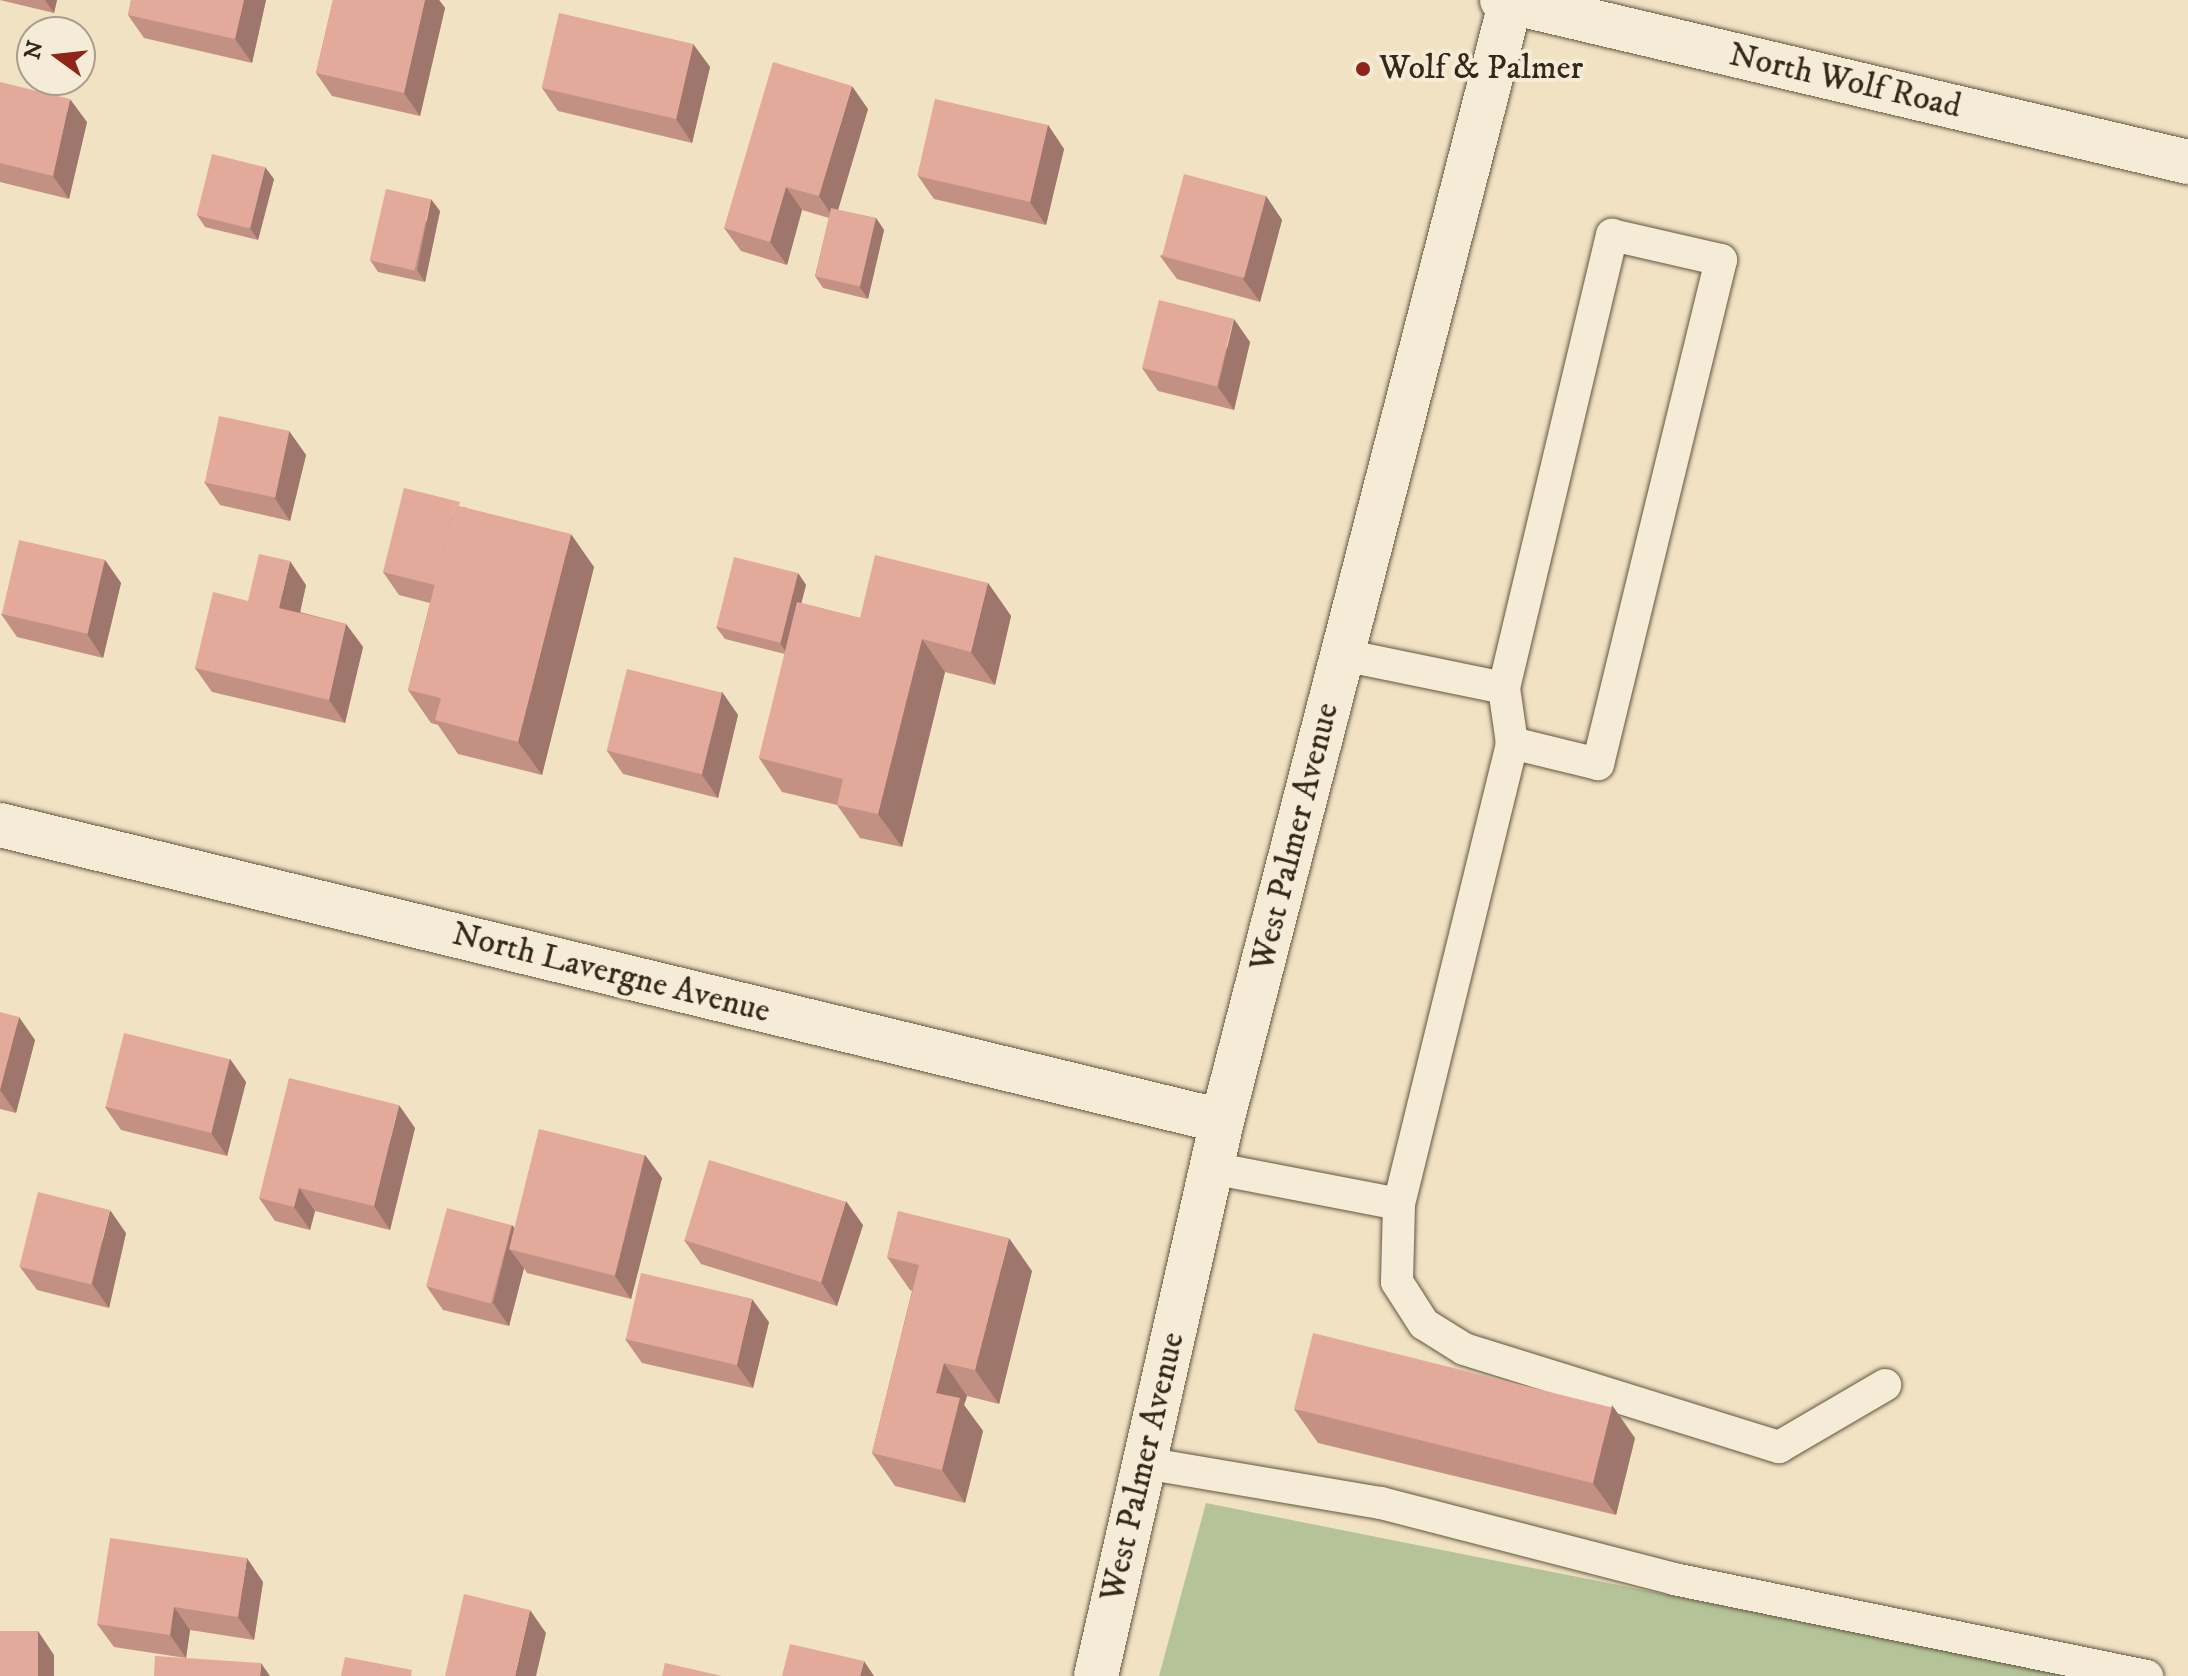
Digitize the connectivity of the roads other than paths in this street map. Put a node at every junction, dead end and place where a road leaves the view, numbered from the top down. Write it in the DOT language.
graph roads {
  1 [pos="1508,1"];
  2 [pos="2188,162"];
  3 [pos="1343,655"];
  4 [pos="1504,688"];
  5 [pos="1512,743"];
  6 [pos="0,825"];
  7 [pos="1222,1121"];
  8 [pos="1212,1168"];
  9 [pos="1399,1204"];
  10 [pos="1885,1385"];
  11 [pos="1144,1463"];
  12 [pos="1096,1676"];
  13 [pos="2147,1676"];
  1 -- 2 [label="street, North Wolf Road"];
  1 -- 3 [label="street, West Palmer Avenue"];
  3 -- 4 [label="lane"];
  3 -- 7 [label="street, West Palmer Avenue"];
  4 -- 5 [label="lane"];
  4 -- 5 [label="lane"];
  5 -- 9 [label="lane"];
  6 -- 7 [label="street, North Lavergne Avenue"];
  7 -- 8 [label="street, West Palmer Avenue"];
  8 -- 9 [label="lane"];
  8 -- 11 [label="street, West Palmer Avenue"];
  9 -- 10 [label="lane"];
  11 -- 12 [label="street, West Palmer Avenue"];
  11 -- 13 [label="lane"];
}
